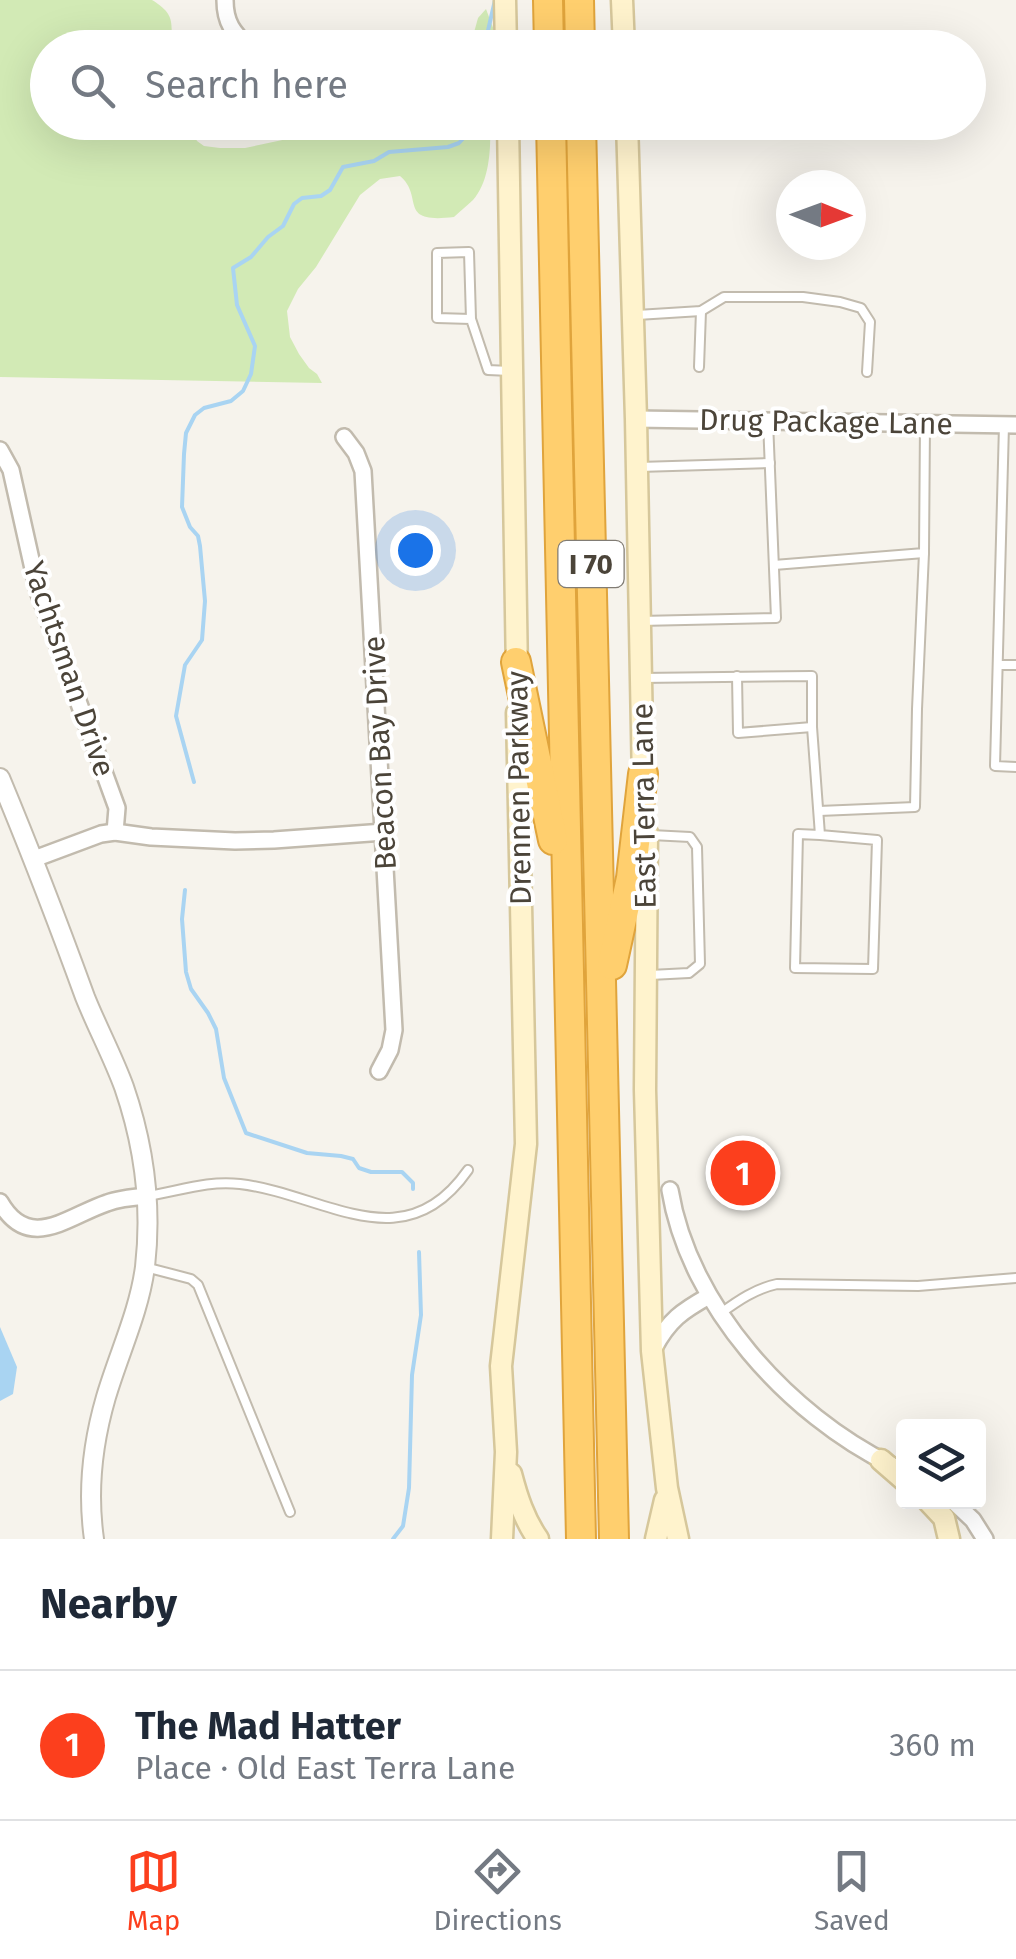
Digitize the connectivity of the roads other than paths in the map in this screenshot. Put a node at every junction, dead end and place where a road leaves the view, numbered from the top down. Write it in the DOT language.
graph roads {
  1 [pos="225,0"];
  2 [pos="505,0"];
  3 [pos="548,0"];
  4 [pos="579,0"];
  5 [pos="622,0"];
  6 [pos="232,30"];
  7 [pos="506,30"];
  8 [pos="549,30"];
  9 [pos="580,30"];
  10 [pos="623,30"];
  11 [pos="508,140"];
  12 [pos="551,140"];
  13 [pos="582,140"];
  14 [pos="627,140"];
  15 [pos="700,311"];
  16 [pos="633,316"];
  17 [pos="471,319"];
  18 [pos="700,367"];
  19 [pos="512,371"];
  20 [pos="867,372"];
  21 [pos="636,419"];
  22 [pos="768,421"];
  23 [pos="925,424"];
  24 [pos="1010,425"];
  25 [pos="344,437"];
  26 [pos="0,450"];
  27 [pos="770,463"];
  28 [pos="637,467"];
  29 [pos="924,553"];
  30 [pos="774,565"];
  31 [pos="640,621"];
  32 [pos="516,662"];
  33 [pos="998,664"];
  34 [pos="1016,665"];
  35 [pos="737,676"];
  36 [pos="641,678"];
  37 [pos="812,728"];
  38 [pos="1016,767"];
  39 [pos="643,774"];
  40 [pos="0,778"];
  41 [pos="819,811"];
  42 [pos="114,832"];
  43 [pos="384,832"];
  44 [pos="647,834"];
  45 [pos="820,835"];
  46 [pos="34,859"];
  47 [pos="568,920"];
  48 [pos="647,975"];
  49 [pos="603,1005"];
  50 [pos="379,1071"];
  51 [pos="468,1170"];
  52 [pos="670,1190"];
  53 [pos="148,1196"];
  54 [pos="0,1202"];
  55 [pos="145,1267"];
  56 [pos="1016,1278"];
  57 [pos="650,1289"];
  58 [pos="710,1296"];
  59 [pos="684,1310"];
  60 [pos="722,1313"];
  61 [pos="652,1351"];
  62 [pos="506,1452"];
  63 [pos="881,1460"];
  64 [pos="896,1468"];
  65 [pos="896,1473"];
  66 [pos="667,1488"];
  67 [pos="936,1509"];
  68 [pos="961,1509"];
  69 [pos="290,1512"];
  70 [pos="94,1539"];
  71 [pos="502,1539"];
  72 [pos="538,1539"];
  73 [pos="581,1539"];
  74 [pos="614,1539"];
  75 [pos="656,1539"];
  76 [pos="678,1539"];
  77 [pos="949,1539"];
  78 [pos="985,1539"];
  1 -- 6 [label="street"];
  2 -- 7 [label="main road"];
  3 -- 8 [label="highway"];
  4 -- 9 [label="highway"];
  5 -- 10 [label="main road"];
  11 -- 19 [label="main road, Drennen Parkway"];
  12 -- 47 [label="highway, I 70"];
  13 -- 49 [label="highway, I 70"];
  14 -- 16 [label="main road, East Terra Lane"];
  15 -- 16 [label="lane"];
  15 -- 18 [label="lane"];
  15 -- 20 [label="lane"];
  16 -- 21 [label="main road, East Terra Lane"];
  17 -- 17 [label="lane"];
  17 -- 19 [label="lane"];
  19 -- 32 [label="main road, Drennen Parkway"];
  21 -- 22 [label="street, Drug Package Lane"];
  21 -- 28 [label="main road, East Terra Lane"];
  22 -- 23 [label="street, Drug Package Lane"];
  22 -- 27 [label="lane"];
  23 -- 24 [label="street, Drug Package Lane"];
  23 -- 29 [label="lane"];
  24 -- 33 [label="lane"];
  25 -- 43 [label="street, Beacon Bay Drive"];
  26 -- 42 [label="street, Yachtsman Drive"];
  27 -- 28 [label="lane"];
  27 -- 30 [label="lane"];
  28 -- 31 [label="main road, East Terra Lane"];
  29 -- 30 [label="lane"];
  29 -- 41 [label="lane"];
  30 -- 31 [label="lane"];
  31 -- 36 [label="main road, East Terra Lane"];
  32 -- 47 [label="highway"];
  32 -- 62 [label="main road, Drennen Parkway"];
  33 -- 34 [label="lane"];
  33 -- 38 [label="lane"];
  35 -- 36 [label="lane"];
  35 -- 37 [label="lane"];
  35 -- 37 [label="lane"];
  36 -- 39 [label="main road, East Terra Lane"];
  37 -- 41 [label="lane"];
  39 -- 44 [label="main road, East Terra Lane"];
  39 -- 49 [label="highway"];
  40 -- 46 [label="street"];
  41 -- 45 [label="lane"];
  42 -- 43 [label="street"];
  42 -- 46 [label="street"];
  43 -- 50 [label="street, Beacon Bay Drive"];
  44 -- 48 [label="main road, East Terra Lane"];
  44 -- 48 [label="lane"];
  45 -- 45 [label="lane"];
  46 -- 53 [label="street"];
  47 -- 73 [label="highway, I 70"];
  48 -- 57 [label="main road, East Terra Lane"];
  49 -- 74 [label="highway, I 70"];
  51 -- 53 [label="lane"];
  52 -- 58 [label="street"];
  53 -- 54 [label="street"];
  53 -- 55 [label="street"];
  55 -- 69 [label="lane"];
  55 -- 70 [label="street"];
  56 -- 60 [label="lane"];
  57 -- 59 [label="street"];
  57 -- 61 [label="main road, East Terra Lane"];
  58 -- 59 [label="street"];
  58 -- 60 [label="street"];
  59 -- 61 [label="street"];
  60 -- 63 [label="street"];
  61 -- 66 [label="main road, East Terra Lane"];
  62 -- 71 [label="main road"];
  62 -- 72 [label="main road"];
  63 -- 64 [label="street"];
  63 -- 65 [label="main road"];
  66 -- 75 [label="main road"];
  66 -- 76 [label="main road"];
  67 -- 77 [label="main road"];
  68 -- 78 [label="street"];
}
